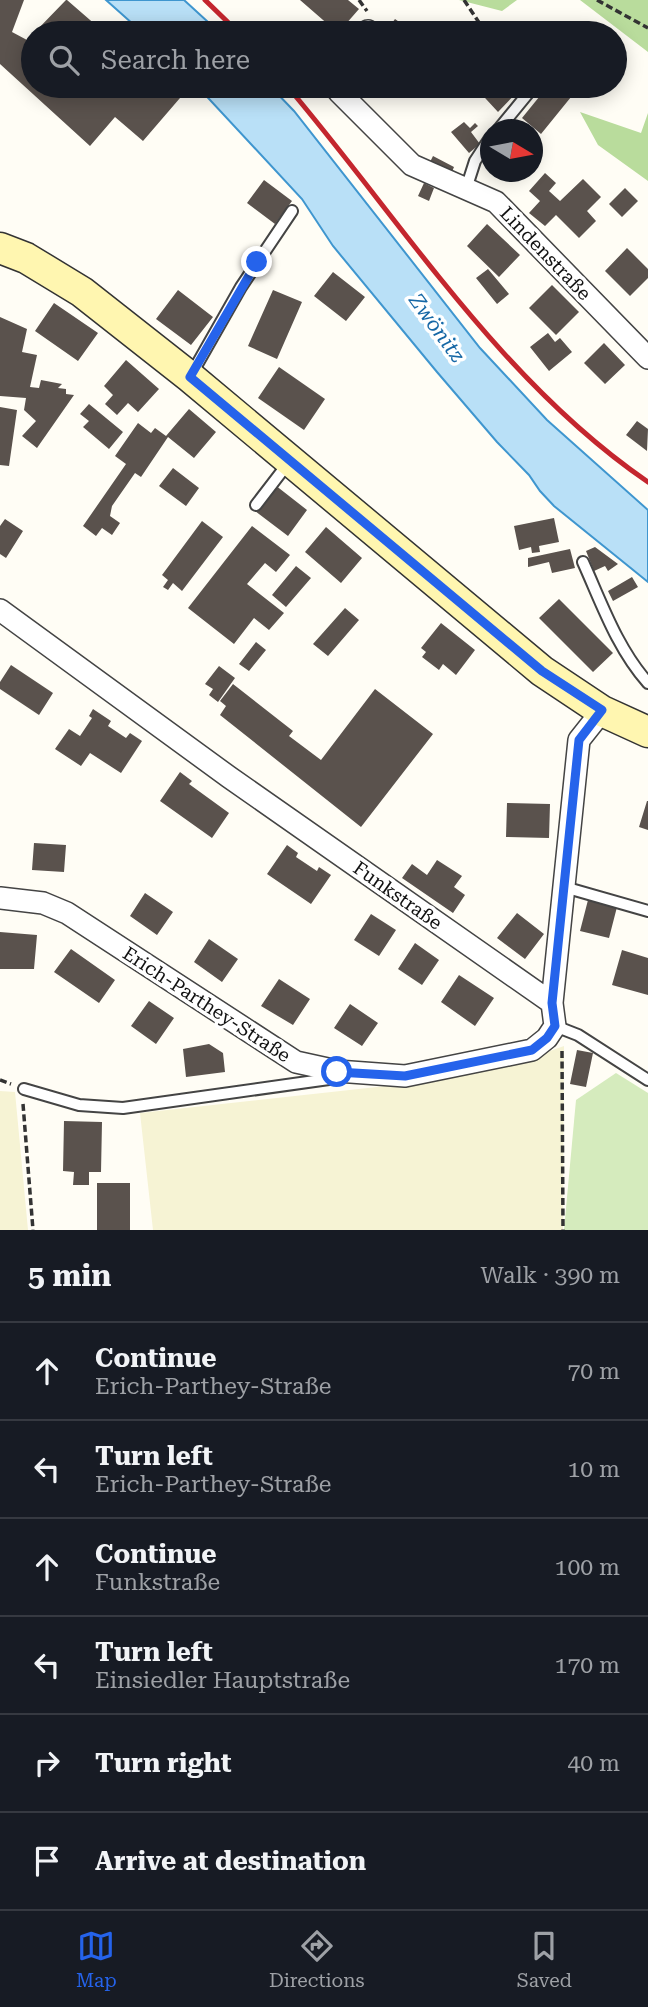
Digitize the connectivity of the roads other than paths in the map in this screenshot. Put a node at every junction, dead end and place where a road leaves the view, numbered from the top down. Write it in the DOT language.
graph roads {
  1 [pos="345,98"];
  2 [pos="524,98"];
  3 [pos="507,119"];
  4 [pos="480,154"];
  5 [pos="466,189"];
  6 [pos="292,211"];
  7 [pos="0,248"];
  8 [pos="648,358"];
  9 [pos="190,377"];
  10 [pos="289,462"];
  11 [pos="256,505"];
  12 [pos="583,562"];
  13 [pos="0,610"];
  14 [pos="648,684"];
  15 [pos="602,710"];
  16 [pos="648,733"];
  17 [pos="564,887"];
  18 [pos="0,898"];
  19 [pos="648,911"];
  20 [pos="552,1003"];
  21 [pos="555,1026"];
  22 [pos="337,1072"];
  23 [pos="648,1080"];
  24 [pos="24,1089"];
  1 -- 5 [label="street, Lindenstraße"];
  2 -- 3 [label="lane"];
  4 -- 5 [label="lane"];
  5 -- 8 [label="street, Lindenstraße"];
  6 -- 9 [label="lane"];
  7 -- 9 [label="main road"];
  9 -- 10 [label="main road"];
  10 -- 11 [label="lane"];
  10 -- 15 [label="main road"];
  12 -- 14 [label="lane"];
  13 -- 20 [label="street, Funkstraße"];
  15 -- 16 [label="main road"];
  15 -- 17 [label="street"];
  17 -- 19 [label="lane"];
  17 -- 20 [label="street"];
  18 -- 22 [label="street, Erich-Parthey-Straße"];
  20 -- 21 [label="street"];
  21 -- 22 [label="street, Erich-Parthey-Straße"];
  21 -- 23 [label="lane"];
  22 -- 24 [label="lane"];
}
